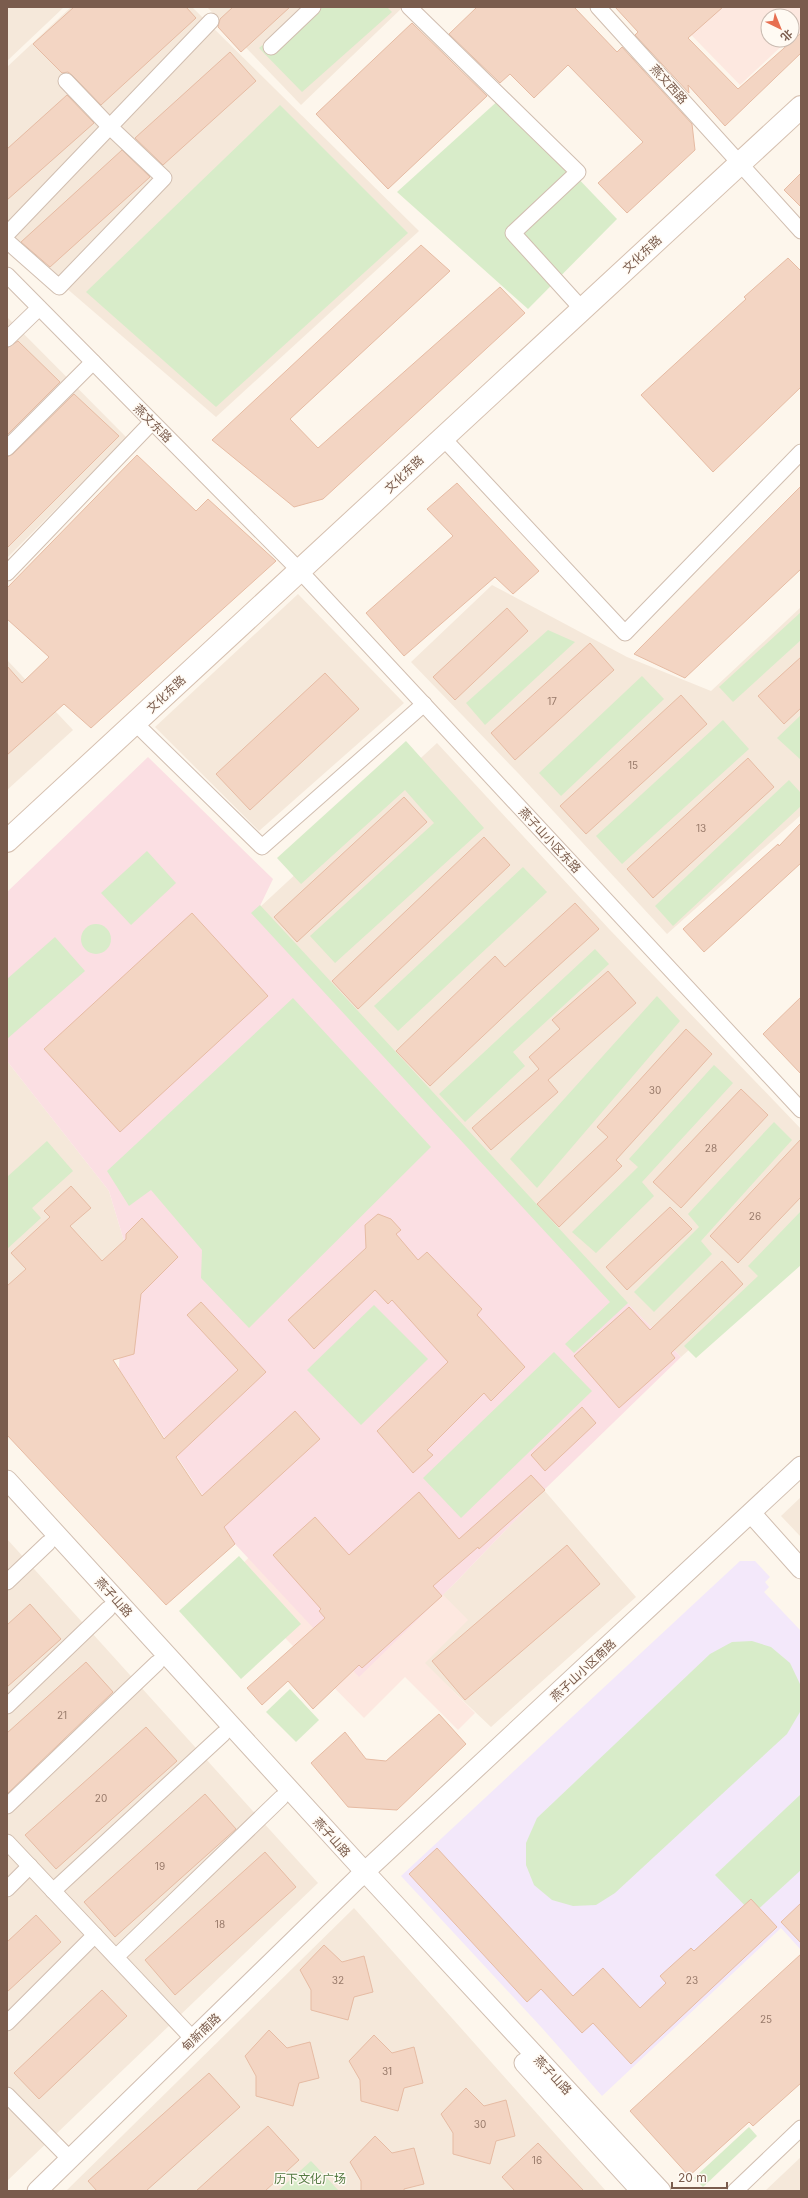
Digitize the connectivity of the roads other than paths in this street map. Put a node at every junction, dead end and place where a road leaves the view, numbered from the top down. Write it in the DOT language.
graph roads {
  1 [pos="313,7"];
  2 [pos="409,7"];
  3 [pos="598,7"];
  4 [pos="211,21"];
  5 [pos="272,46"];
  6 [pos="66,81"];
  7 [pos="801,107"];
  8 [pos="110,127"];
  9 [pos="740,162"];
  10 [pos="801,231"];
  11 [pos="8,232"];
  12 [pos="7,275"];
  13 [pos="39,308"];
  14 [pos="582,309"];
  15 [pos="7,339"];
  16 [pos="93,362"];
  17 [pos="152,422"];
  18 [pos="443,438"];
  19 [pos="7,448"];
  20 [pos="801,452"];
  21 [pos="300,571"];
  22 [pos="7,573"];
  23 [pos="424,704"];
  24 [pos="135,723"];
  25 [pos="7,841"];
  26 [pos="801,1110"];
  27 [pos="801,1466"];
  28 [pos="7,1480"];
  29 [pos="7,1499"];
  30 [pos="751,1513"];
  31 [pos="48,1543"];
  32 [pos="801,1569"];
  33 [pos="7,1582"];
  34 [pos="108,1609"];
  35 [pos="157,1663"];
  36 [pos="7,1706"];
  37 [pos="223,1734"];
  38 [pos="281,1798"];
  39 [pos="7,1806"];
  40 [pos="7,1842"];
  41 [pos="30,1866"];
  42 [pos="361,1876"];
  43 [pos="7,1889"];
  44 [pos="54,1891"];
  45 [pos="95,1935"];
  46 [pos="116,1958"];
  47 [pos="7,2023"];
  48 [pos="193,2039"];
  49 [pos="7,2095"];
  50 [pos="801,2128"];
  51 [pos="70,2159"];
  52 [pos="36,2191"];
  53 [pos="641,2191"];
  54 [pos="661,2191"];
  55 [pos="735,2191"];
  1 -- 5 [label="street"];
  2 -- 14 [label="street"];
  3 -- 9 [label="street, 燕文西路"];
  4 -- 8 [label="street"];
  6 -- 8 [label="street"];
  7 -- 9 [label="main road, 文化东路"];
  8 -- 11 [label="street"];
  8 -- 11 [label="street"];
  9 -- 10 [label="street, 燕文西路"];
  9 -- 14 [label="main road, 文化东路"];
  12 -- 13 [label="street, 燕文东路"];
  13 -- 15 [label="street"];
  13 -- 16 [label="street, 燕文东路"];
  14 -- 18 [label="main road, 文化东路"];
  16 -- 17 [label="street, 燕文东路"];
  16 -- 19 [label="street"];
  17 -- 21 [label="street, 燕文东路"];
  17 -- 22 [label="street"];
  18 -- 20 [label="street"];
  18 -- 21 [label="main road, 文化东路"];
  21 -- 23 [label="street, 燕子山小区东路"];
  21 -- 24 [label="main road, 文化东路"];
  23 -- 24 [label="street"];
  23 -- 26 [label="street, 燕子山小区东路"];
  24 -- 25 [label="main road, 文化东路"];
  27 -- 30 [label="street, 燕子山小区南路"];
  28 -- 42 [label="street, 燕子山路"];
  29 -- 31 [label="street, 燕子山路"];
  30 -- 32 [label="street"];
  30 -- 42 [label="street, 燕子山小区南路"];
  31 -- 33 [label="street"];
  31 -- 34 [label="street, 燕子山路"];
  34 -- 35 [label="street, 燕子山路"];
  34 -- 36 [label="street"];
  35 -- 37 [label="street, 燕子山路"];
  35 -- 39 [label="street"];
  37 -- 38 [label="street, 燕子山路"];
  37 -- 44 [label="street"];
  38 -- 42 [label="street, 燕子山路"];
  38 -- 46 [label="street"];
  40 -- 41 [label="street"];
  41 -- 43 [label="street"];
  41 -- 44 [label="street"];
  42 -- 48 [label="street, 甸新南路"];
  42 -- 53 [label="street, 燕子山路"];
  42 -- 54 [label="street, 燕子山路"];
  44 -- 45 [label="street"];
  45 -- 46 [label="street"];
  45 -- 47 [label="street"];
  46 -- 48 [label="street"];
  48 -- 51 [label="street, 甸新南路"];
  49 -- 51 [label="street"];
  50 -- 55 [label="street"];
  51 -- 52 [label="street, 甸新南路"];
}
